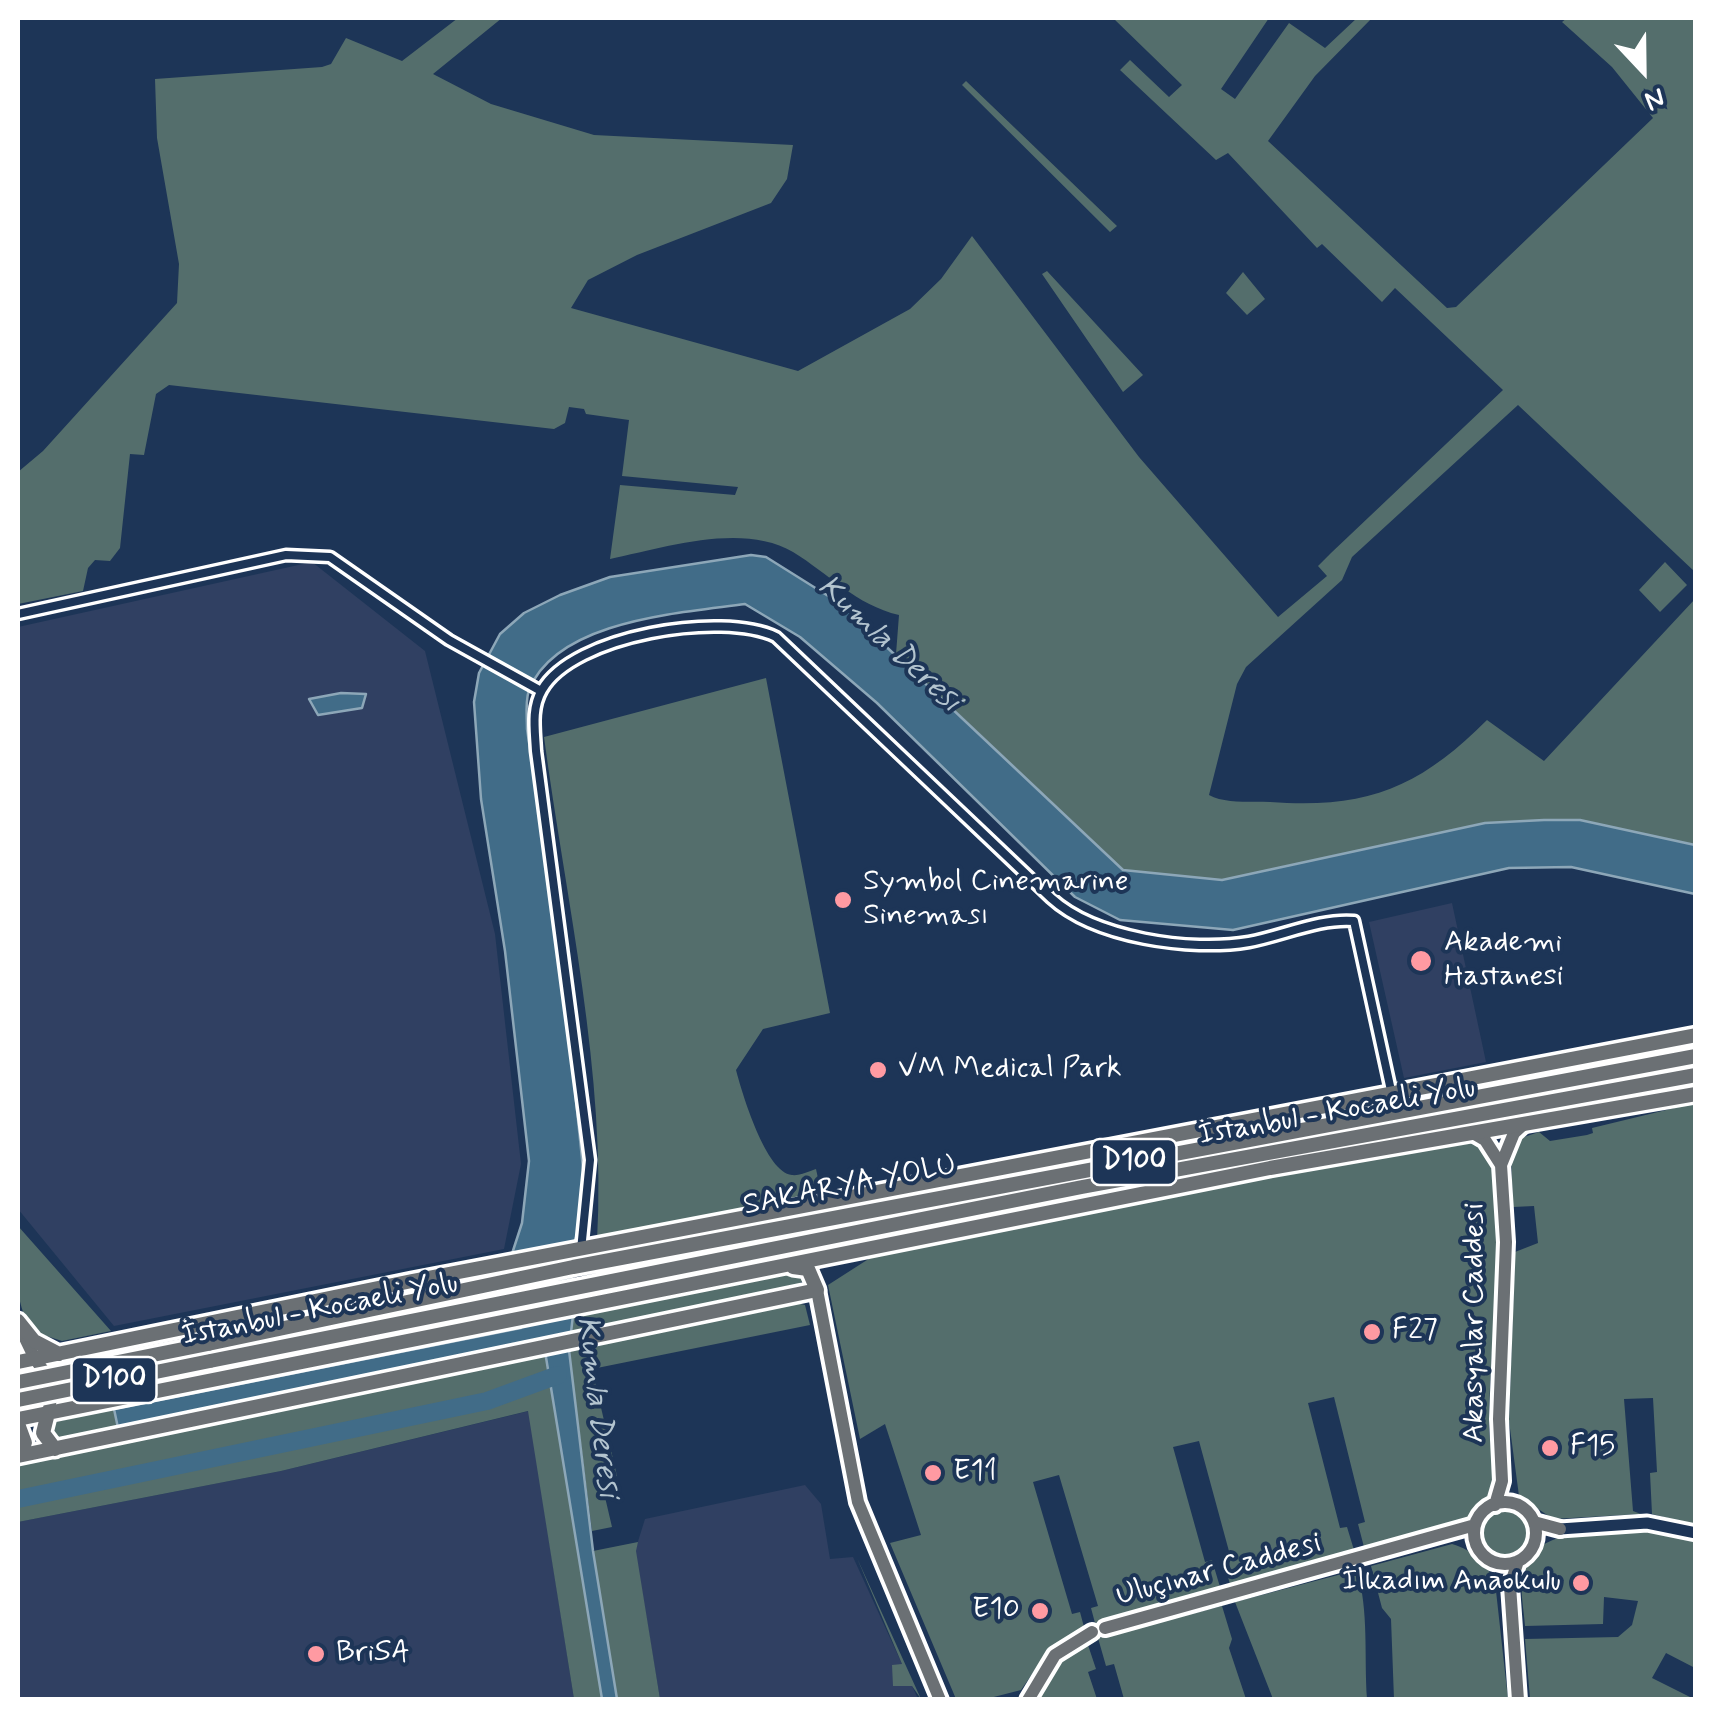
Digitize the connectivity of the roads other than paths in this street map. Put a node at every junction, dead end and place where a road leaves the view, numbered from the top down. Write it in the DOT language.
graph roads {
  1 [pos="18,614"];
  2 [pos="539,690"];
  3 [pos="1696,1035"];
  4 [pos="1696,1056"];
  5 [pos="1696,1075"];
  6 [pos="1696,1083"];
  7 [pos="1604,1093"];
  8 [pos="1696,1094"];
  9 [pos="1392,1095"];
  10 [pos="1525,1124"];
  11 [pos="1473,1132"];
  12 [pos="1501,1164"];
  13 [pos="841,1252"];
  14 [pos="575,1256"];
  15 [pos="512,1271"];
  16 [pos="740,1273"];
  17 [pos="497,1282"];
  18 [pos="817,1290"];
  19 [pos="338,1297"];
  20 [pos="486,1306"];
  21 [pos="18,1321"];
  22 [pos="84,1349"];
  23 [pos="357,1350"];
  24 [pos="59,1354"];
  25 [pos="35,1359"];
  26 [pos="18,1362"];
  27 [pos="18,1382"];
  28 [pos="18,1400"];
  29 [pos="89,1406"];
  30 [pos="48,1414"];
  31 [pos="18,1421"];
  32 [pos="55,1449"];
  33 [pos="18,1456"];
  34 [pos="1502,1482"];
  35 [pos="1514,1503"];
  36 [pos="1495,1505"];
  37 [pos="1534,1522"];
  38 [pos="1475,1525"];
  39 [pos="1560,1529"];
  40 [pos="1696,1534"];
  41 [pos="1452,1535"];
  42 [pos="1536,1538"];
  43 [pos="1475,1541"];
  44 [pos="1518,1561"];
  45 [pos="1497,1562"];
  46 [pos="1510,1586"];
  47 [pos="938,1698"];
  48 [pos="1028,1700"];
  49 [pos="1518,1700"];
  1 -- 2 [label="street"];
  2 -- 9 [label="street"];
  2 -- 14 [label="street"];
  3 -- 9 [label="highway"];
  4 -- 14 [label="highway, SAKARYA YOLU / D100"];
  5 -- 7 [label="highway, İstanbul - Kocaeli Yolu / D100"];
  6 -- 7 [label="highway"];
  7 -- 20 [label="highway, İstanbul - Kocaeli Yolu / D100"];
  8 -- 10 [label="highway"];
  9 -- 14 [label="highway"];
  10 -- 11 [label="highway"];
  10 -- 12 [label="main road"];
  11 -- 12 [label="main road"];
  11 -- 13 [label="highway"];
  12 -- 34 [label="main road, Akasyalar Caddesi"];
  13 -- 16 [label="highway"];
  13 -- 18 [label="highway"];
  14 -- 15 [label="highway, SAKARYA YOLU / D100"];
  15 -- 17 [label="highway, SAKARYA YOLU / D100"];
  15 -- 19 [label="highway"];
  16 -- 18 [label="highway"];
  16 -- 23 [label="highway"];
  17 -- 19 [label="highway"];
  17 -- 27 [label="highway, SAKARYA YOLU / D100, bridge"];
  18 -- 32 [label="highway"];
  18 -- 47 [label="main road"];
  19 -- 22 [label="highway"];
  20 -- 23 [label="highway"];
  20 -- 28 [label="highway, İstanbul - Kocaeli Yolu / D100, bridge"];
  21 -- 24 [label="highway"];
  21 -- 25 [label="main road"];
  22 -- 24 [label="highway"];
  22 -- 29 [label="highway"];
  23 -- 29 [label="highway"];
  24 -- 25 [label="highway"];
  25 -- 26 [label="highway"];
  25 -- 30 [label="main road"];
  29 -- 30 [label="highway"];
  30 -- 31 [label="highway"];
  30 -- 32 [label="highway"];
  31 -- 33 [label="highway"];
  32 -- 33 [label="highway"];
  34 -- 35 [label="main road"];
  34 -- 36 [label="main road"];
  35 -- 36 [label="main road"];
  35 -- 37 [label="main road"];
  36 -- 38 [label="main road"];
  37 -- 39 [label="main road"];
  37 -- 42 [label="main road"];
  38 -- 41 [label="main road, Uluçınar Caddesi"];
  38 -- 43 [label="main road"];
  39 -- 40 [label="street"];
  39 -- 42 [label="main road"];
  41 -- 43 [label="main road"];
  41 -- 48 [label="main road, Uluçınar Caddesi"];
  42 -- 44 [label="main road"];
  43 -- 45 [label="main road"];
  44 -- 45 [label="main road"];
  44 -- 46 [label="main road"];
  45 -- 46 [label="main road"];
  46 -- 49 [label="main road"];
}
